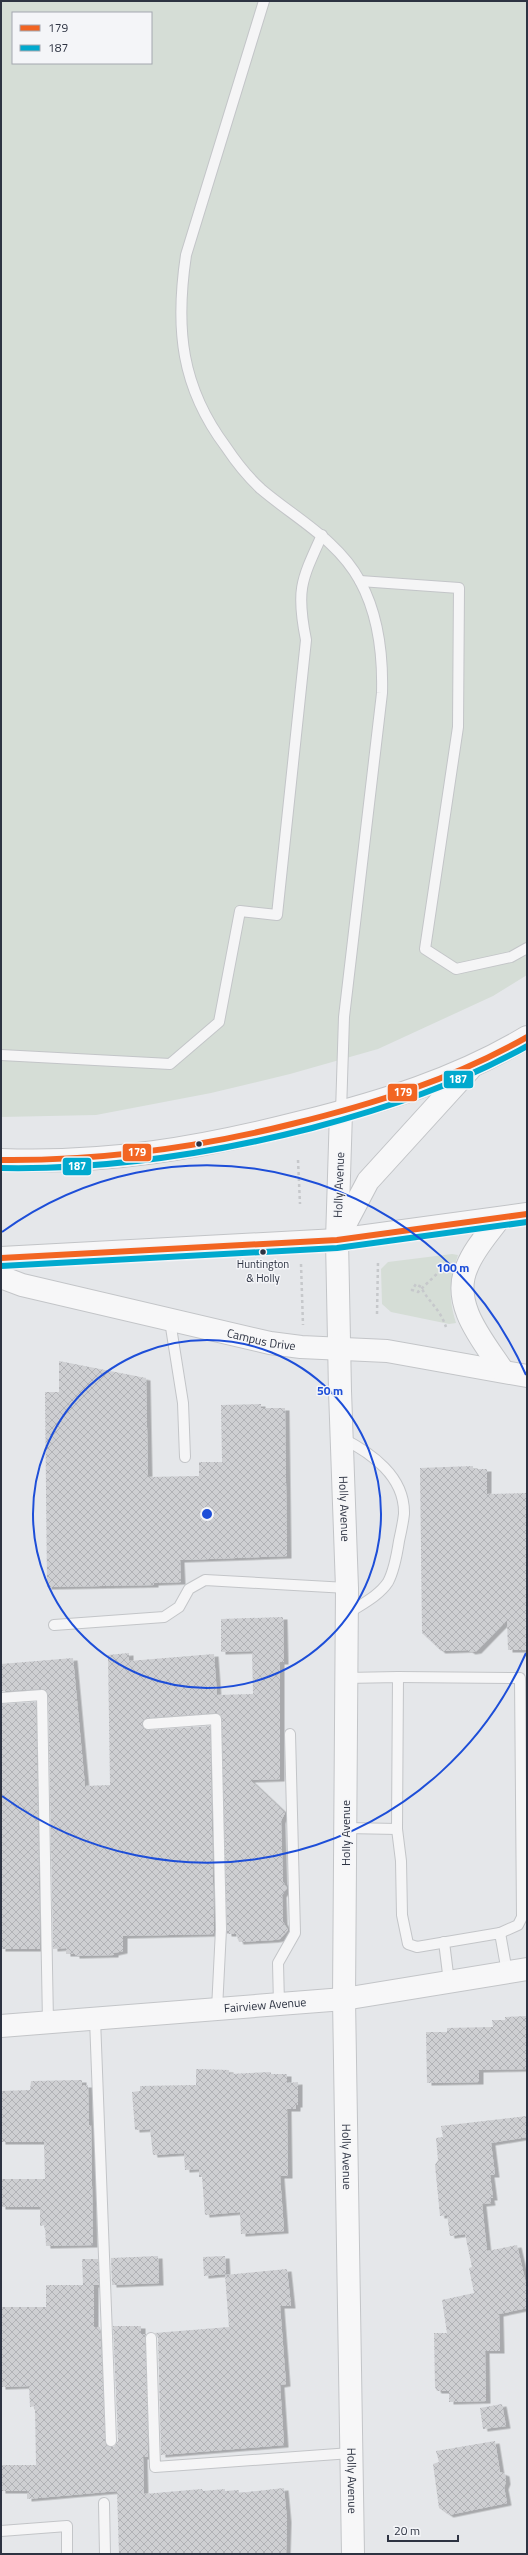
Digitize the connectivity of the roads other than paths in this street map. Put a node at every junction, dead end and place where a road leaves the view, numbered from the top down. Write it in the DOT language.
graph roads {
  1 [pos="264,1"];
  2 [pos="322,535"];
  3 [pos="360,581"];
  4 [pos="527,948"];
  5 [pos="527,1037"];
  6 [pos="1,1055"];
  7 [pos="471,1068"];
  8 [pos="341,1112"];
  9 [pos="1,1160"];
  10 [pos="527,1214"];
  11 [pos="499,1219"];
  12 [pos="337,1240"];
  13 [pos="1,1258"];
  14 [pos="1,1276"];
  15 [pos="170,1320"];
  16 [pos="339,1349"];
  17 [pos="503,1371"];
  18 [pos="527,1376"];
  19 [pos="342,1438"];
  20 [pos="185,1457"];
  21 [pos="347,1588"];
  22 [pos="347,1614"];
  23 [pos="54,1625"];
  24 [pos="398,1677"];
  25 [pos="346,1678"];
  26 [pos="1,1698"];
  27 [pos="148,1724"];
  28 [pos="290,1734"];
  29 [pos="346,1828"];
  30 [pos="397,1829"];
  31 [pos="500,1933"];
  32 [pos="444,1942"];
  33 [pos="517,1971"];
  34 [pos="449,1982"];
  35 [pos="344,1998"];
  36 [pos="279,2004"];
  37 [pos="217,2008"];
  38 [pos="95,2019"];
  39 [pos="48,2022"];
  40 [pos="1,2026"];
  41 [pos="151,2338"];
  42 [pos="111,2441"];
  43 [pos="351,2453"];
  44 [pos="104,2503"];
  45 [pos="1,2531"];
  46 [pos="67,2554"];
  47 [pos="105,2554"];
  48 [pos="352,2554"];
  1 -- 2 [label="lane"];
  2 -- 3 [label="lane"];
  2 -- 6 [label="lane"];
  3 -- 4 [label="lane"];
  3 -- 8 [label="lane"];
  5 -- 7 [label="main road"];
  7 -- 8 [label="main road"];
  7 -- 12 [label="main road"];
  8 -- 9 [label="main road"];
  8 -- 12 [label="main road, Holly Avenue"];
  10 -- 11 [label="main road"];
  11 -- 12 [label="main road"];
  11 -- 17 [label="main road"];
  12 -- 13 [label="main road"];
  12 -- 16 [label="main road, Holly Avenue"];
  14 -- 15 [label="main road, Campus Drive"];
  15 -- 16 [label="main road, Campus Drive"];
  15 -- 20 [label="lane"];
  16 -- 17 [label="main road, Campus Drive"];
  16 -- 19 [label="main road, Holly Avenue"];
  17 -- 18 [label="main road, Campus Drive"];
  19 -- 21 [label="main road, Holly Avenue"];
  19 -- 22 [label="lane"];
  21 -- 22 [label="main road, Holly Avenue"];
  21 -- 23 [label="lane"];
  22 -- 25 [label="main road, Holly Avenue"];
  24 -- 25 [label="lane"];
  24 -- 30 [label="lane"];
  24 -- 31 [label="lane"];
  25 -- 29 [label="main road, Holly Avenue"];
  26 -- 39 [label="lane"];
  27 -- 37 [label="lane"];
  28 -- 36 [label="lane"];
  29 -- 30 [label="lane"];
  29 -- 35 [label="main road, Holly Avenue"];
  30 -- 32 [label="lane"];
  31 -- 32 [label="lane"];
  31 -- 33 [label="lane"];
  32 -- 34 [label="lane"];
  33 -- 34 [label="main road, Fairview Avenue"];
  34 -- 35 [label="main road, Fairview Avenue"];
  35 -- 36 [label="main road, Fairview Avenue"];
  35 -- 43 [label="main road, Holly Avenue"];
  36 -- 37 [label="main road, Fairview Avenue"];
  37 -- 38 [label="main road, Fairview Avenue"];
  38 -- 39 [label="main road, Fairview Avenue"];
  38 -- 42 [label="lane"];
  39 -- 40 [label="main road, Fairview Avenue"];
  41 -- 43 [label="lane"];
  43 -- 48 [label="main road, Holly Avenue"];
  44 -- 47 [label="lane"];
  45 -- 46 [label="lane"];
}
